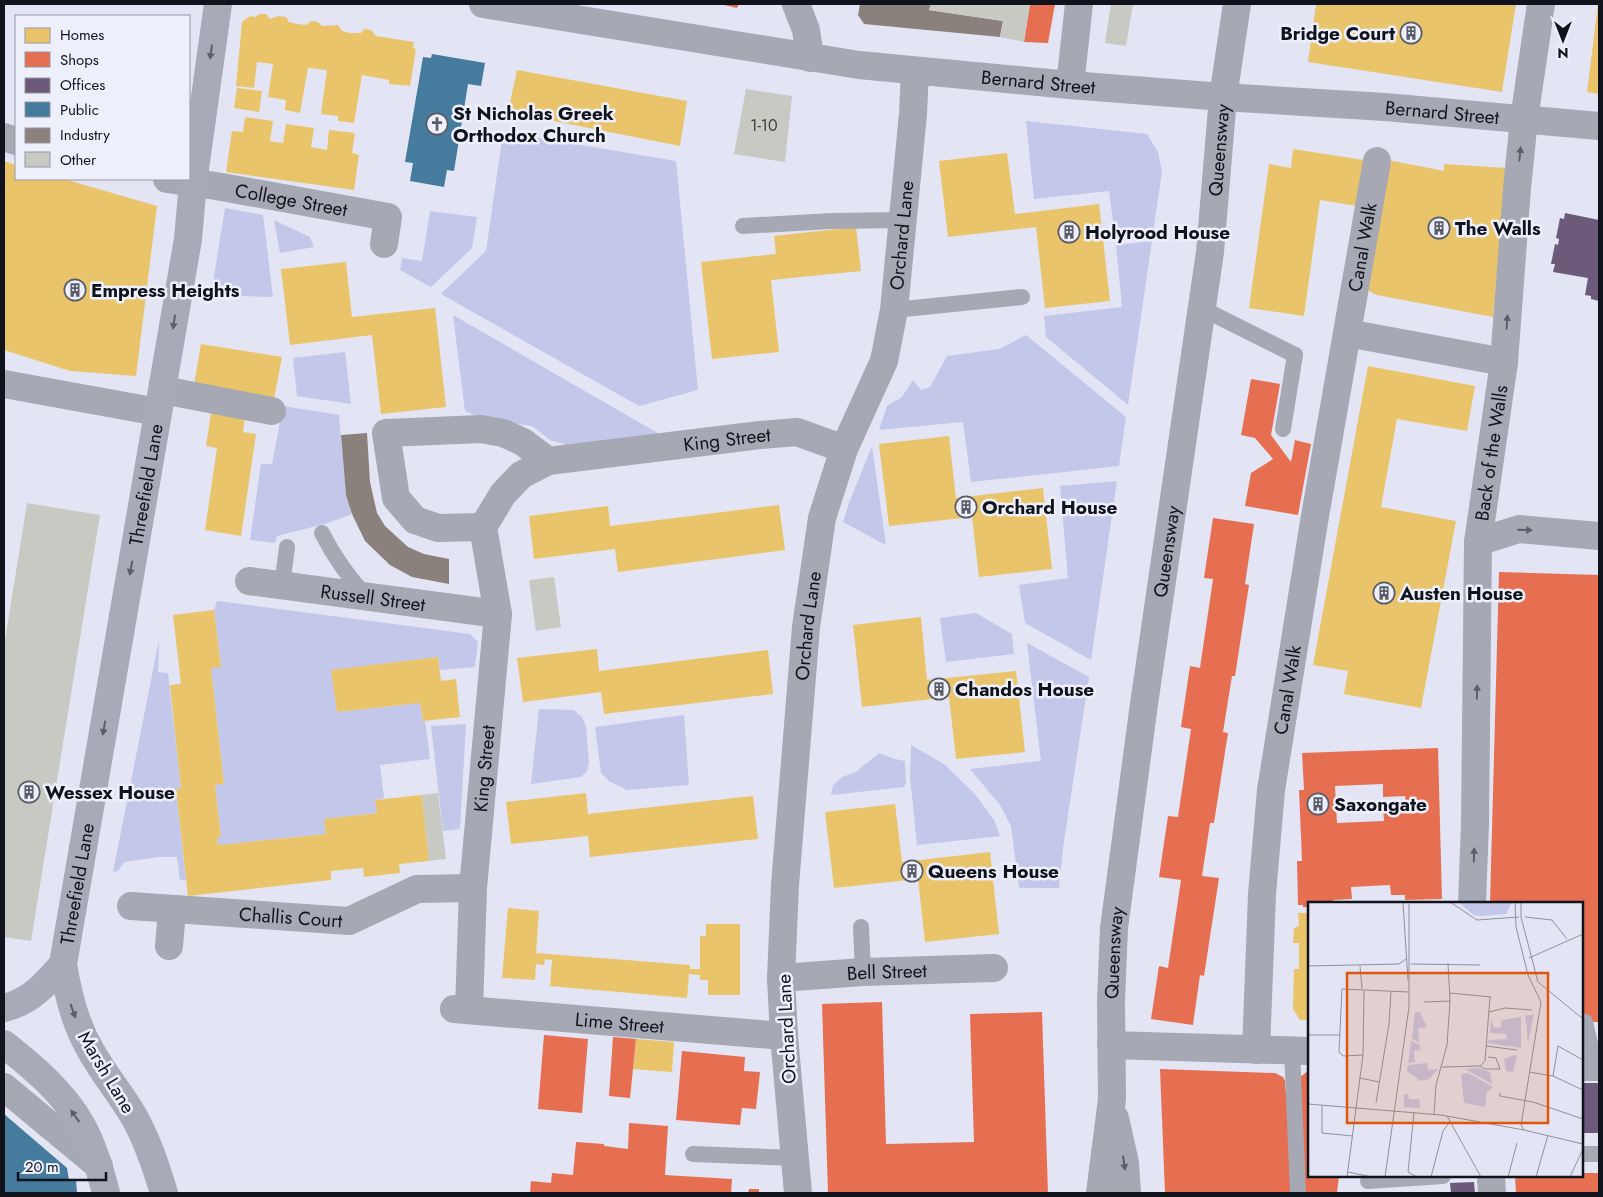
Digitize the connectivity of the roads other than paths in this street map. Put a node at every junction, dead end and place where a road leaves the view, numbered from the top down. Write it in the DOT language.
graph roads {
  1 [pos="218,4"];
  2 [pos="483,4"];
  3 [pos="796,4"];
  4 [pos="1080,4"];
  5 [pos="1237,4"];
  6 [pos="1540,4"];
  7 [pos="810,58"];
  8 [pos="915,71"];
  9 [pos="1070,85"];
  10 [pos="1224,97"];
  11 [pos="1524,119"];
  12 [pos="1599,126"];
  13 [pos="190,134"];
  14 [pos="1376,161"];
  15 [pos="180,181"];
  16 [pos="904,220"];
  17 [pos="743,226"];
  18 [pos="384,244"];
  19 [pos="1022,297"];
  20 [pos="1201,308"];
  21 [pos="894,310"];
  22 [pos="1347,334"];
  23 [pos="1504,362"];
  24 [pos="4,384"];
  25 [pos="160,401"];
  26 [pos="272,411"];
  27 [pos="1283,430"];
  28 [pos="844,449"];
  29 [pos="548,461"];
  30 [pos="483,527"];
  31 [pos="322,533"];
  32 [pos="1599,536"];
  33 [pos="1478,542"];
  34 [pos="287,547"];
  35 [pos="249,581"];
  36 [pos="282,586"];
  37 [pos="367,596"];
  38 [pos="498,614"];
  39 [pos="473,888"];
  40 [pos="1472,902"];
  41 [pos="131,906"];
  42 [pos="172,910"];
  43 [pos="861,927"];
  44 [pos="169,946"];
  45 [pos="63,964"];
  46 [pos="994,968"];
  47 [pos="863,972"];
  48 [pos="781,978"];
  49 [pos="4,1008"];
  50 [pos="462,1009"];
  51 [pos="1585,1022"];
  52 [pos="784,1036"];
  53 [pos="4,1044"];
  54 [pos="1111,1045"];
  55 [pos="1256,1050"];
  56 [pos="1300,1051"];
  57 [pos="1583,1053"];
  58 [pos="1583,1067"];
  59 [pos="1599,1067"];
  60 [pos="4,1087"];
  61 [pos="1112,1099"];
  62 [pos="693,1154"];
  63 [pos="1583,1154"];
  64 [pos="1599,1154"];
  65 [pos="795,1158"];
  66 [pos="99,1166"];
  67 [pos="1424,1177"];
  68 [pos="1491,1177"];
  69 [pos="1368,1180"];
  70 [pos="106,1193"];
  71 [pos="164,1193"];
  72 [pos="798,1193"];
  73 [pos="1100,1193"];
  74 [pos="1127,1193"];
  75 [pos="1298,1193"];
  76 [pos="1492,1193"];
  1 -- 13 [label="main road, Threefield Lane, one-way"];
  2 -- 7 [label="street, Bernard Street"];
  3 -- 7 [label="street"];
  4 -- 9 [label="street"];
  5 -- 10 [label="street, Queensway"];
  6 -- 11 [label="street, Back of the Walls"];
  7 -- 8 [label="street, Bernard Street"];
  8 -- 9 [label="street, Bernard Street"];
  8 -- 16 [label="street, Orchard Lane"];
  9 -- 10 [label="street, Bernard Street"];
  10 -- 11 [label="street, Bernard Street"];
  10 -- 20 [label="street, Queensway"];
  11 -- 12 [label="street, Bernard Street"];
  23 -- 11 [label="street, Back of the Walls, one-way"];
  14 -- 22 [label="street, Canal Walk"];
  15 -- 18 [label="street, College Street"];
  15 -- 25 [label="main road, Threefield Lane, one-way"];
  16 -- 17 [label="lane"];
  16 -- 21 [label="street, Orchard Lane"];
  19 -- 21 [label="lane"];
  20 -- 27 [label="lane"];
  20 -- 54 [label="street, Queensway"];
  21 -- 28 [label="street, Orchard Lane"];
  22 -- 23 [label="street"];
  22 -- 55 [label="street, Canal Walk"];
  23 -- 33 [label="street, Back of the Walls"];
  24 -- 25 [label="street"];
  25 -- 26 [label="street"];
  25 -- 45 [label="main road, Threefield Lane, one-way"];
  28 -- 29 [label="street, King Street"];
  28 -- 48 [label="street, Orchard Lane"];
  29 -- 30 [label="street, King Street"];
  29 -- 30 [label="street"];
  30 -- 38 [label="street, King Street"];
  31 -- 37 [label="lane"];
  33 -- 32 [label="street, one-way"];
  40 -- 33 [label="street, Back of the Walls, one-way"];
  34 -- 36 [label="lane"];
  35 -- 36 [label="street, Russell Street"];
  36 -- 37 [label="street, Russell Street"];
  37 -- 38 [label="street, Russell Street"];
  38 -- 39 [label="street, King Street"];
  39 -- 42 [label="street, Challis Court"];
  39 -- 50 [label="street, King Street"];
  41 -- 42 [label="street, Challis Court"];
  42 -- 44 [label="street"];
  43 -- 47 [label="lane"];
  45 -- 49 [label="main road"];
  45 -- 71 [label="main road, Marsh Lane, one-way"];
  46 -- 47 [label="street, Bell Street"];
  47 -- 48 [label="street, Bell Street"];
  48 -- 52 [label="street, Orchard Lane"];
  50 -- 52 [label="street, Lime Street"];
  51 -- 59 [label="lane"];
  52 -- 65 [label="street, Orchard Lane"];
  66 -- 53 [label="main road, one-way"];
  54 -- 55 [label="street"];
  54 -- 61 [label="street, Queensway"];
  55 -- 56 [label="street"];
  56 -- 75 [label="lane"];
  57 -- 59 [label="lane"];
  58 -- 59 [label="street"];
  60 -- 66 [label="street"];
  61 -- 73 [label="street, Queensway"];
  61 -- 74 [label="street, Queensway, one-way"];
  62 -- 65 [label="lane"];
  63 -- 64 [label="lane"];
  65 -- 72 [label="street, Orchard Lane"];
  66 -- 70 [label="main road"];
  67 -- 69 [label="lane"];
  68 -- 76 [label="street"];
}
